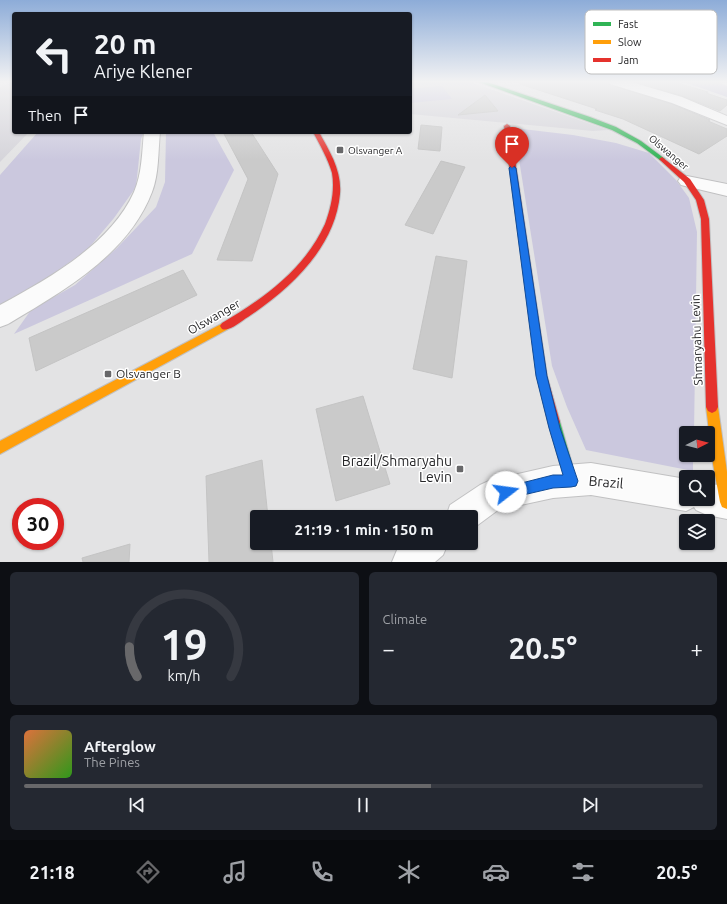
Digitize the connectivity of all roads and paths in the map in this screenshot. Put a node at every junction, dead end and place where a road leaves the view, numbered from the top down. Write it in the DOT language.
graph roads {
  1 [pos="555,107"];
  2 [pos="694,107"];
  3 [pos="727,121"];
  4 [pos="507,126"];
  5 [pos="152,134"];
  6 [pos="317,134"];
  7 [pos="687,182"];
  8 [pos="727,190"];
  9 [pos="0,316"];
  10 [pos="0,448"];
  11 [pos="571,481"];
  12 [pos="679,494"];
  13 [pos="715,500"];
  14 [pos="727,502"];
  15 [pos="472,510"];
  16 [pos="423,550"];
  17 [pos="409,562"];
  1 -- 7 [label="street, Olswanger"];
  2 -- 3 [label="street"];
  4 -- 11 [label="street"];
  5 -- 9 [label="street"];
  6 -- 10 [label="street, Olswanger"];
  7 -- 8 [label="street"];
  7 -- 14 [label="street, Shmaryahu Levin"];
  11 -- 12 [label="street, Brazil"];
  11 -- 15 [label="street, Brazil"];
  13 -- 14 [label="street"];
  16 -- 17 [label="street"];
}
